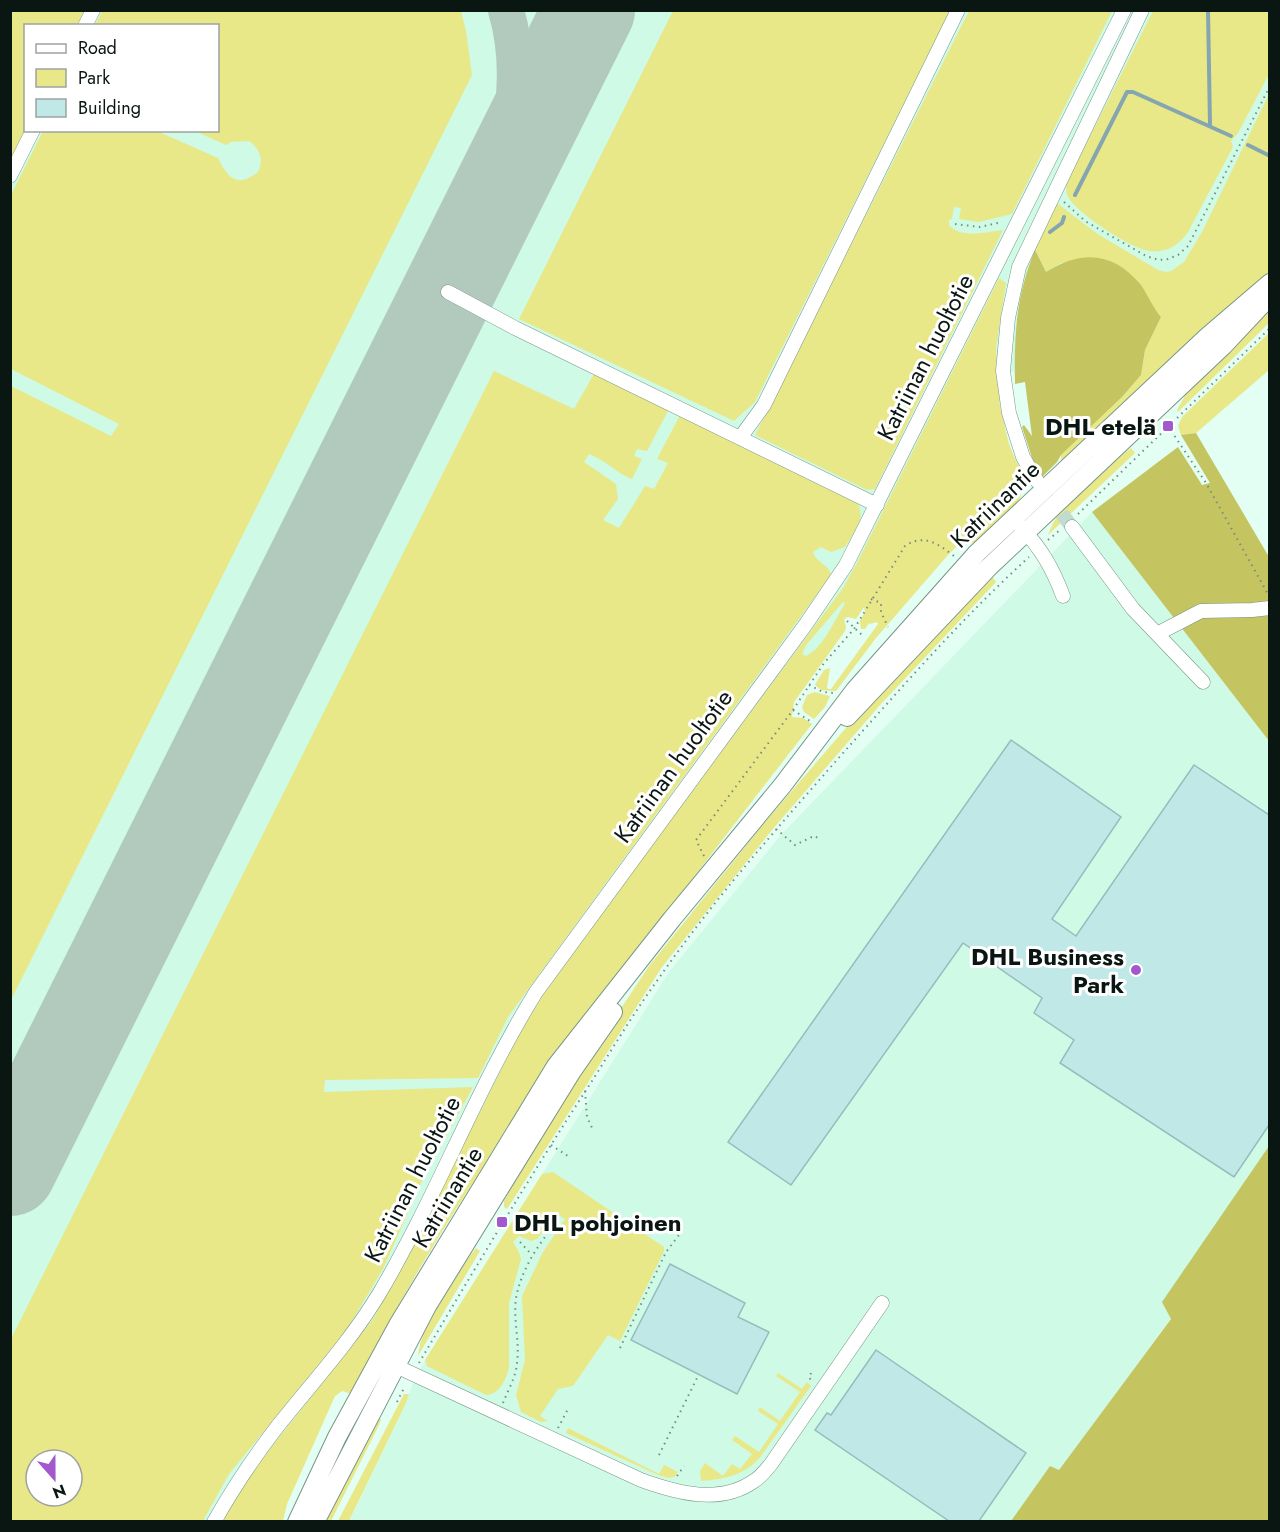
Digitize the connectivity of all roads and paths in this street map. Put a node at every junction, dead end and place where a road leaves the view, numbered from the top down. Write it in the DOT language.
graph roads {
  1 [pos="93,10"];
  2 [pos="957,10"];
  3 [pos="1124,10"];
  4 [pos="1142,10"];
  5 [pos="86,24"];
  6 [pos="1269,86"];
  7 [pos="32,132"];
  8 [pos="1042,174"];
  9 [pos="10,176"];
  10 [pos="1055,190"];
  11 [pos="1019,219"];
  12 [pos="955,224"];
  13 [pos="1269,283"];
  14 [pos="448,292"];
  15 [pos="1269,296"];
  16 [pos="1269,328"];
  17 [pos="1168,426"];
  18 [pos="740,438"];
  19 [pos="1037,481"];
  20 [pos="877,505"];
  21 [pos="1012,519"];
  22 [pos="1070,523"];
  23 [pos="1025,532"];
  24 [pos="1039,547"];
  25 [pos="954,556"];
  26 [pos="1063,596"];
  27 [pos="1269,596"];
  28 [pos="872,599"];
  29 [pos="1269,608"];
  30 [pos="847,621"];
  31 [pos="888,627"];
  32 [pos="854,629"];
  33 [pos="1157,634"];
  34 [pos="862,635"];
  35 [pos="1203,682"];
  36 [pos="809,686"];
  37 [pos="838,693"];
  38 [pos="793,710"];
  39 [pos="815,725"];
  40 [pos="782,786"];
  41 [pos="776,830"];
  42 [pos="818,838"];
  43 [pos="706,861"];
  44 [pos="672,919"];
  45 [pos="585,1091"];
  46 [pos="593,1130"];
  47 [pos="550,1145"];
  48 [pos="571,1158"];
  49 [pos="558,1220"];
  50 [pos="679,1236"];
  51 [pos="520,1242"];
  52 [pos="532,1255"];
  53 [pos="882,1303"];
  54 [pos="620,1348"];
  55 [pos="380,1358"];
  56 [pos="404,1370"];
  57 [pos="698,1376"];
  58 [pos="393,1408"];
  59 [pos="498,1414"];
  60 [pos="659,1455"];
  61 [pos="214,1521"];
  62 [pos="297,1521"];
  63 [pos="315,1521"];
  1 -- 5 [label="lane"];
  2 -- 18 [label="lane"];
  3 -- 8 [label="lane, Katriinan huoltotie"];
  4 -- 10 [label="lane"];
  6 -- 10 [label="path"];
  7 -- 9 [label="lane"];
  8 -- 10 [label="lane"];
  8 -- 11 [label="lane, Katriinan huoltotie"];
  10 -- 19 [label="lane"];
  11 -- 12 [label="path"];
  11 -- 20 [label="lane, Katriinan huoltotie"];
  13 -- 21 [label="main road, Katriinantie"];
  14 -- 18 [label="lane"];
  15 -- 23 [label="main road, Katriinantie"];
  16 -- 17 [label="path"];
  17 -- 22 [label="path"];
  17 -- 27 [label="path"];
  18 -- 20 [label="lane"];
  20 -- 61 [label="lane, Katriinan huoltotie"];
  21 -- 23 [label="lane"];
  21 -- 40 [label="main road, Katriinantie"];
  22 -- 24 [label="path"];
  22 -- 33 [label="lane"];
  23 -- 24 [label="lane"];
  23 -- 40 [label="main road, Katriinantie"];
  24 -- 26 [label="lane"];
  24 -- 41 [label="path"];
  25 -- 28 [label="path"];
  28 -- 31 [label="path"];
  28 -- 32 [label="path"];
  29 -- 33 [label="lane"];
  30 -- 32 [label="path"];
  32 -- 34 [label="path"];
  32 -- 36 [label="path"];
  33 -- 35 [label="lane"];
  36 -- 37 [label="path"];
  36 -- 38 [label="path"];
  38 -- 39 [label="path"];
  38 -- 43 [label="path"];
  40 -- 44 [label="main road, Katriinantie"];
  41 -- 42 [label="path"];
  41 -- 45 [label="path"];
  44 -- 55 [label="main road, Katriinantie"];
  44 -- 56 [label="main road, Katriinantie"];
  45 -- 46 [label="path"];
  45 -- 47 [label="path"];
  47 -- 48 [label="path"];
  47 -- 56 [label="path"];
  49 -- 52 [label="path"];
  50 -- 54 [label="path"];
  51 -- 52 [label="path"];
  52 -- 59 [label="path"];
  53 -- 59 [label="lane"];
  55 -- 56 [label="lane"];
  55 -- 62 [label="main road, Katriinantie"];
  56 -- 58 [label="path"];
  56 -- 59 [label="lane"];
  56 -- 63 [label="main road, Katriinantie"];
  57 -- 60 [label="path"];
}
